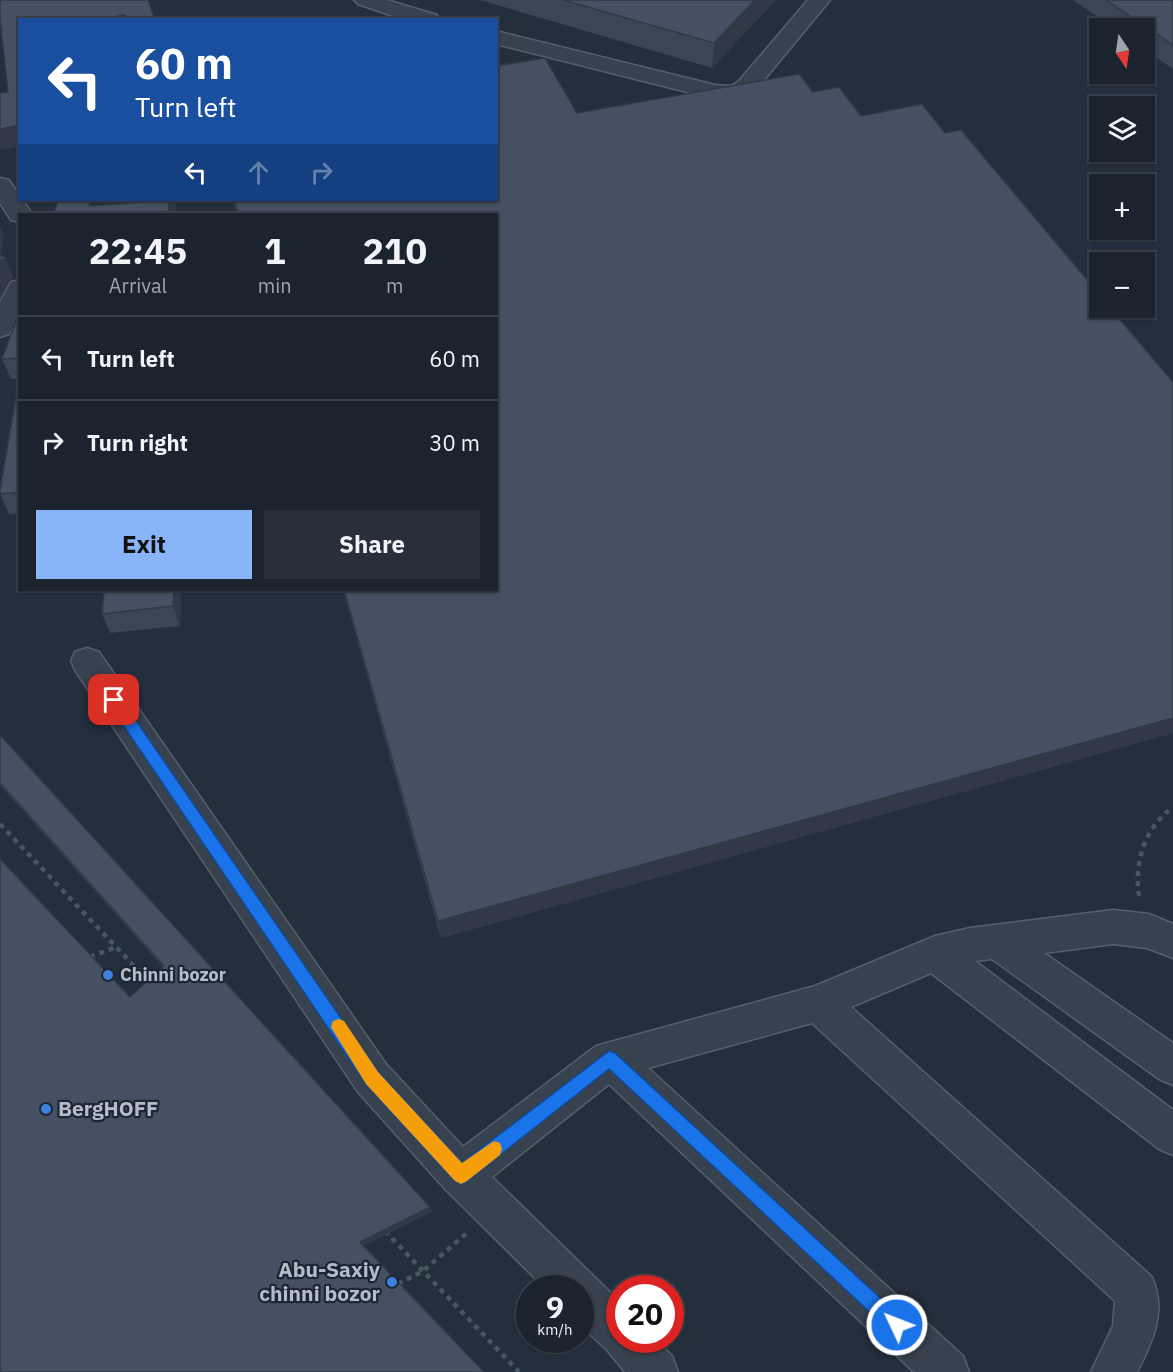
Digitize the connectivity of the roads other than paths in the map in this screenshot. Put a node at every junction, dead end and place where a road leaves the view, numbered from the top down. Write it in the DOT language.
graph roads {
  1 [pos="365,0"];
  2 [pos="819,0"];
  3 [pos="423,18"];
  4 [pos="498,38"];
  5 [pos="0,185"];
  6 [pos="19,213"];
  7 [pos="18,292"];
  8 [pos="0,328"];
  9 [pos="87,661"];
  10 [pos="1161,936"];
  11 [pos="998,942"];
  12 [pos="935,953"];
  13 [pos="818,1003"];
  14 [pos="609,1059"];
  15 [pos="1173,1066"];
  16 [pos="1173,1135"];
  17 [pos="461,1175"];
  18 [pos="562,1275"];
  19 [pos="594,1308"];
  20 [pos="606,1319"];
  21 [pos="638,1353"];
  22 [pos="656,1372"];
  23 [pos="947,1372"];
  24 [pos="1113,1372"];
  1 -- 3 [label="lane"];
  2 -- 4 [label="lane"];
  5 -- 6 [label="lane"];
  7 -- 8 [label="lane"];
  9 -- 17 [label="lane"];
  10 -- 11 [label="lane"];
  11 -- 12 [label="lane"];
  11 -- 15 [label="lane"];
  12 -- 13 [label="lane"];
  12 -- 16 [label="lane"];
  13 -- 14 [label="lane"];
  13 -- 24 [label="lane"];
  14 -- 17 [label="lane"];
  14 -- 23 [label="lane"];
  17 -- 18 [label="lane"];
  19 -- 20 [label="lane"];
  21 -- 22 [label="lane"];
}
